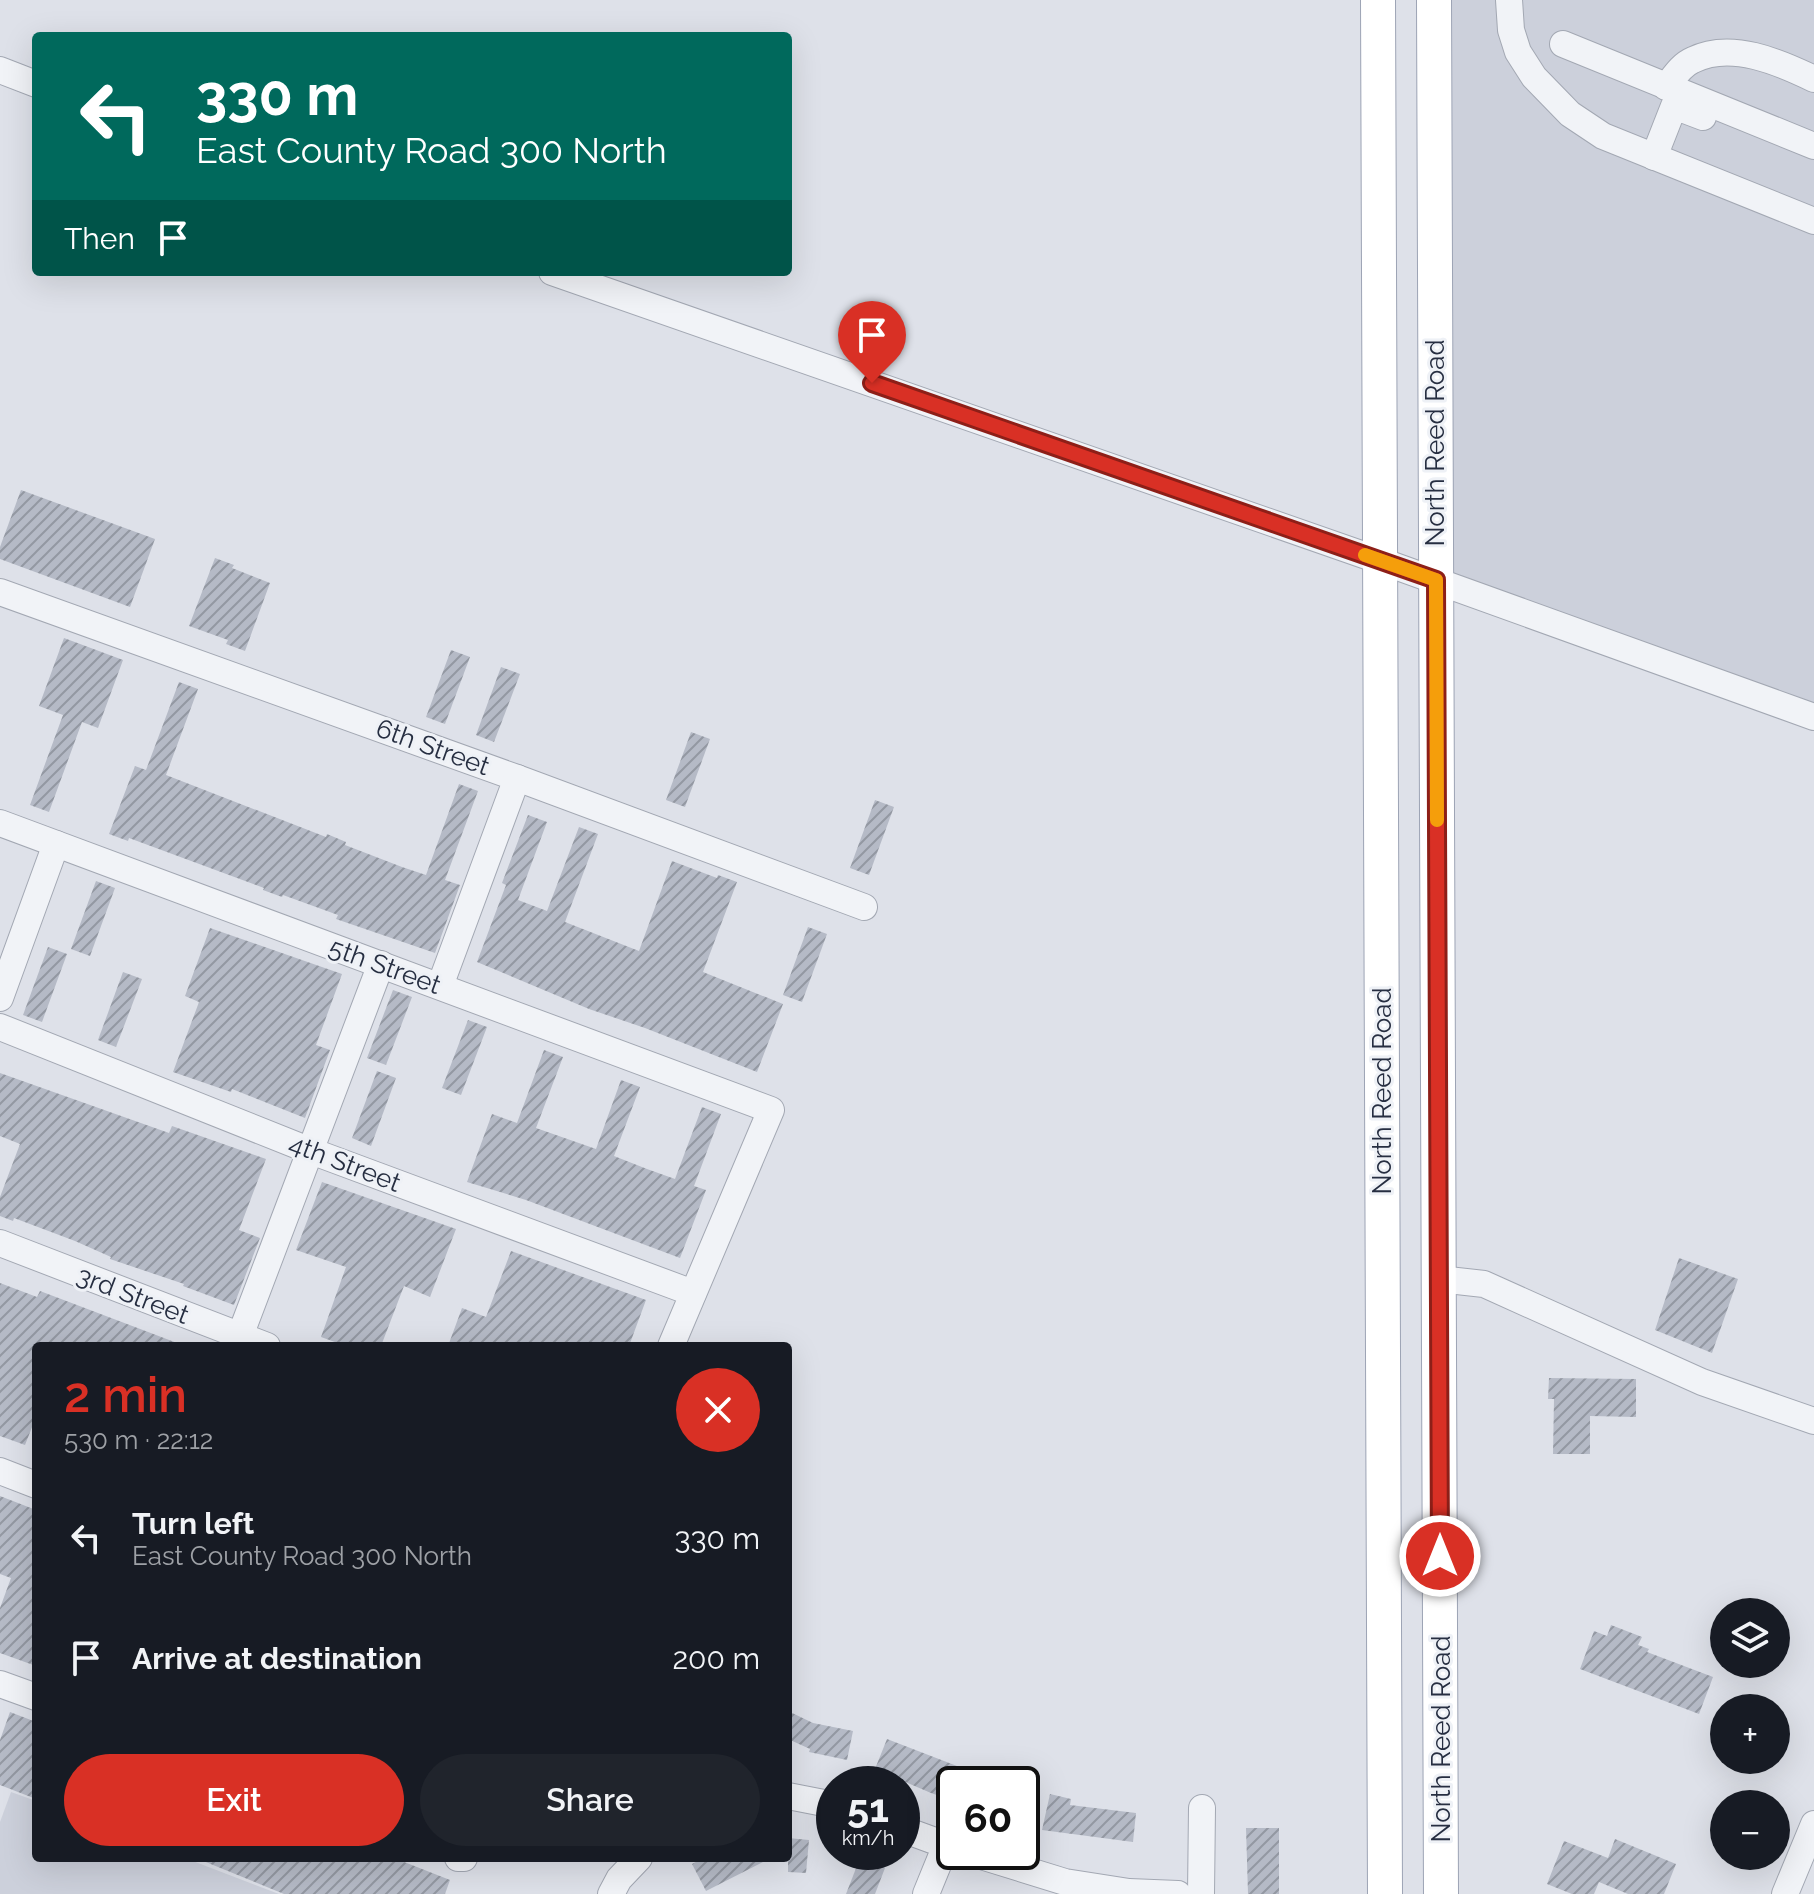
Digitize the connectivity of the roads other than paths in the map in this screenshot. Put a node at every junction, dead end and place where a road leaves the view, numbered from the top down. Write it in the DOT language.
graph roads {
  1 [pos="1378,0"];
  2 [pos="1434,0"];
  3 [pos="1509,0"];
  4 [pos="1563,44"];
  5 [pos="0,70"];
  6 [pos="1814,79"];
  7 [pos="32,82"];
  8 [pos="1666,87"];
  9 [pos="1814,146"];
  10 [pos="1654,157"];
  11 [pos="1814,161"];
  12 [pos="1814,221"];
  13 [pos="563,276"];
  14 [pos="1381,561"];
  15 [pos="1436,580"];
  16 [pos="0,592"];
  17 [pos="1814,717"];
  18 [pos="517,778"];
  19 [pos="0,823"];
  20 [pos="56,844"];
  21 [pos="864,907"];
  22 [pos="381,964"];
  23 [pos="440,986"];
  24 [pos="0,998"];
  25 [pos="0,1027"];
  26 [pos="311,1151"];
  27 [pos="0,1243"];
  28 [pos="1439,1279"];
  29 [pos="693,1293"];
  30 [pos="240,1336"];
  31 [pos="256,1342"];
  32 [pos="673,1342"];
  33 [pos="1814,1421"];
  34 [pos="0,1471"];
  35 [pos="32,1483"];
  36 [pos="0,1684"];
  37 [pos="32,1696"];
  38 [pos="792,1797"];
  39 [pos="816,1801"];
  40 [pos="1202,1808"];
  41 [pos="1814,1824"];
  42 [pos="635,1862"];
  43 [pos="942,1870"];
  44 [pos="1027,1870"];
  45 [pos="611,1894"];
  46 [pos="926,1894"];
  47 [pos="1178,1894"];
  48 [pos="1201,1894"];
  49 [pos="1385,1894"];
  50 [pos="1441,1894"];
  51 [pos="1785,1894"];
  1 -- 14 [label="main road, North Reed Road"];
  2 -- 15 [label="main road, North Reed Road"];
  3 -- 10 [label="street"];
  4 -- 8 [label="street"];
  5 -- 7 [label="street"];
  6 -- 8 [label="street"];
  8 -- 9 [label="street"];
  10 -- 11 [label="street"];
  10 -- 12 [label="street"];
  13 -- 14 [label="street"];
  14 -- 15 [label="street"];
  14 -- 49 [label="main road, North Reed Road"];
  15 -- 17 [label="street"];
  15 -- 28 [label="main road, North Reed Road"];
  16 -- 18 [label="street, 6th Street"];
  18 -- 21 [label="street, 6th Street"];
  18 -- 23 [label="street"];
  19 -- 20 [label="street, 5th Street"];
  20 -- 22 [label="street, 5th Street"];
  20 -- 24 [label="street"];
  22 -- 23 [label="street, 5th Street"];
  22 -- 26 [label="street"];
  23 -- 29 [label="street, 5th Street"];
  25 -- 26 [label="street, 4th Street"];
  26 -- 29 [label="street, 4th Street"];
  26 -- 30 [label="street"];
  27 -- 30 [label="street, 3rd Street"];
  28 -- 33 [label="street"];
  28 -- 50 [label="main road, North Reed Road"];
  29 -- 32 [label="street"];
  30 -- 31 [label="street, 3rd Street"];
  34 -- 35 [label="street"];
  36 -- 37 [label="street"];
  38 -- 39 [label="street"];
  40 -- 48 [label="street"];
  41 -- 51 [label="street"];
  42 -- 45 [label="street"];
  43 -- 46 [label="street"];
  44 -- 47 [label="street"];
}
